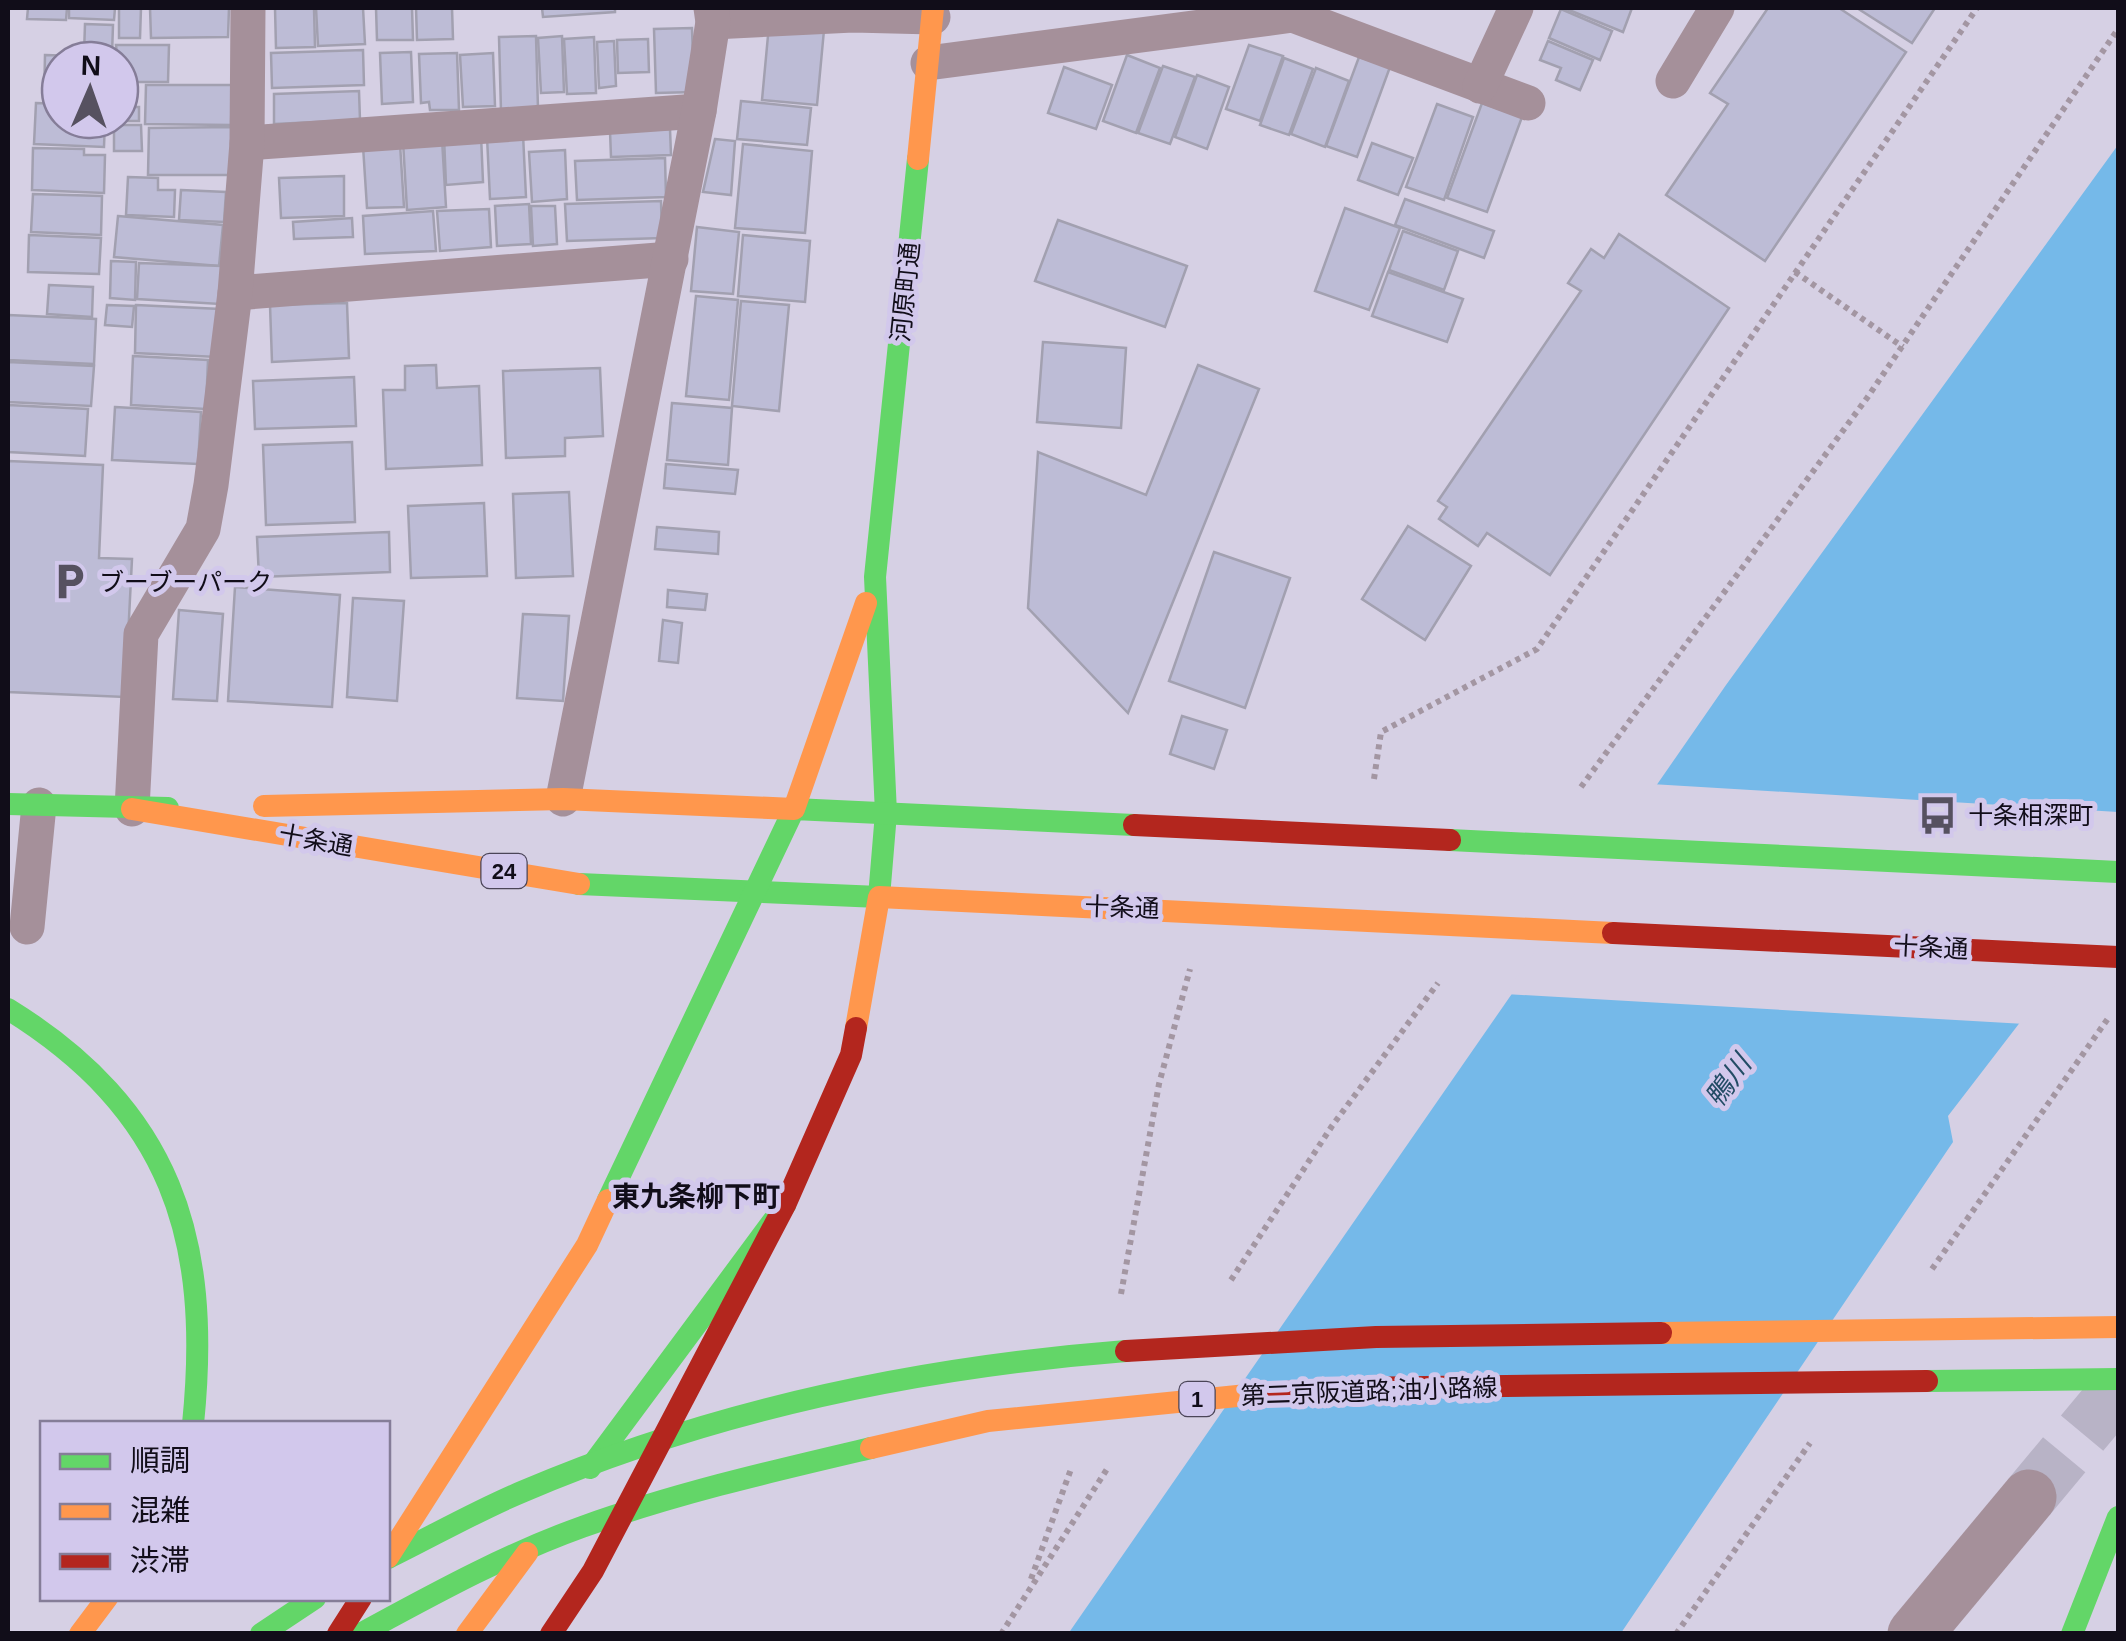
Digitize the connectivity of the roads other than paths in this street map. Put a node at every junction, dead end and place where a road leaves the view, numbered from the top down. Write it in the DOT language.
graph roads {
  1 [pos="248,8"];
  2 [pos="1516,8"];
  3 [pos="1717,8"];
  4 [pos="933,12"];
  5 [pos="712,15"];
  6 [pos="928,63"];
  7 [pos="1673,82"];
  8 [pos="1480,86"];
  9 [pos="1528,102"];
  10 [pos="698,111"];
  11 [pos="247,142"];
  12 [pos="671,259"];
  13 [pos="235,293"];
  14 [pos="875,577"];
  15 [pos="564,799"];
  16 [pos="23,804"];
  17 [pos="132,809"];
  18 [pos="794,809"];
  19 [pos="886,814"];
  20 [pos="2118,872"];
  21 [pos="758,892"];
  22 [pos="880,897"];
  23 [pos="27,927"];
  24 [pos="2118,957"];
  25 [pos="8,1009"];
  26 [pos="785,1206"];
  27 [pos="2118,1327"];
  28 [pos="2118,1379"];
  29 [pos="193,1421"];
  30 [pos="2029,1497"];
  31 [pos="2118,1517"];
  32 [pos="390,1554"];
  33 [pos="390,1556"];
  34 [pos="105,1601"];
  35 [pos="310,1601"];
  36 [pos="358,1601"];
  37 [pos="80,1634"];
  38 [pos="261,1634"];
  39 [pos="338,1634"];
  40 [pos="360,1634"];
  41 [pos="466,1634"];
  42 [pos="551,1634"];
  43 [pos="1916,1634"];
  44 [pos="2072,1634"];
  1 -- 11 [label="lane"];
  2 -- 8 [label="lane"];
  3 -- 7 [label="lane"];
  4 -- 5 [label="lane"];
  4 -- 6 [label="main road, 河原町通"];
  5 -- 10 [label="lane"];
  6 -- 8 [label="lane"];
  6 -- 14 [label="main road, 河原町通"];
  8 -- 9 [label="lane"];
  10 -- 11 [label="lane"];
  10 -- 12 [label="lane"];
  11 -- 13 [label="lane"];
  12 -- 13 [label="lane"];
  12 -- 15 [label="lane"];
  13 -- 17 [label="lane"];
  14 -- 18 [label="main road, 河原町通"];
  14 -- 19 [label="main road, 河原町通"];
  15 -- 17 [label="main road, 十条通 / 24"];
  15 -- 18 [label="main road, 十条通 / 24"];
  16 -- 17 [label="main road, 十条通 / 24"];
  16 -- 23 [label="lane"];
  17 -- 21 [label="main road, 十条通 / 24"];
  18 -- 19 [label="main road, 十条通 / 24"];
  18 -- 21 [label="main road, 河原町通"];
  19 -- 20 [label="main road, 十条通"];
  19 -- 22 [label="main road, 河原町通"];
  21 -- 22 [label="main road, 十条通 / 24"];
  21 -- 32 [label="main road, 河原町通"];
  22 -- 24 [label="main road, 十条通"];
  22 -- 26 [label="main road, 河原町通"];
  25 -- 29 [label="main road"];
  26 -- 41 [label="main road"];
  26 -- 42 [label="main road"];
  27 -- 33 [label="main road"];
  28 -- 40 [label="main road, 第二京阪道路;油小路線 / 1"];
  30 -- 43 [label="street"];
  31 -- 44 [label="main road"];
  34 -- 37 [label="main road"];
  35 -- 38 [label="main road"];
  36 -- 39 [label="main road"];
}
